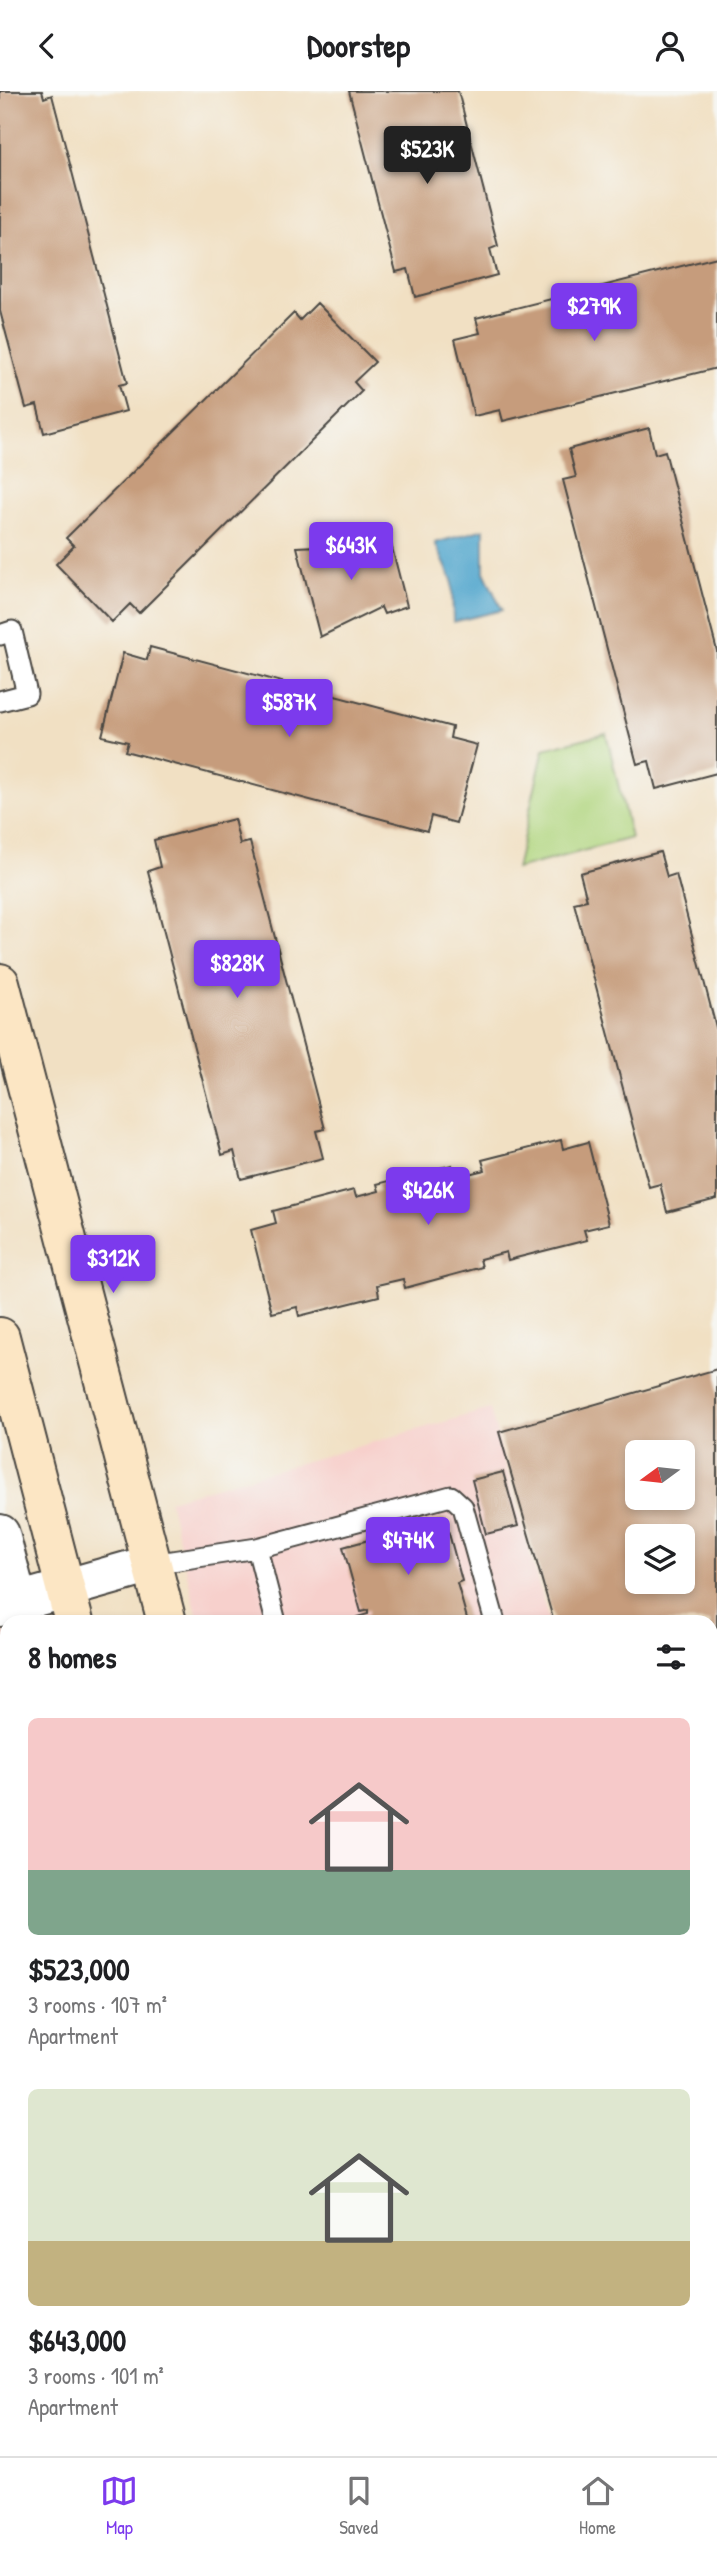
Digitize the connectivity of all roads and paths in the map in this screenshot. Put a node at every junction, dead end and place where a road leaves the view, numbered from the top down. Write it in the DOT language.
graph roads {
  1 [pos="6,633"];
  2 [pos="0,701"];
  3 [pos="0,983"];
  4 [pos="0,1337"];
  5 [pos="0,1534"];
  6 [pos="257,1548"];
  7 [pos="152,1564"];
  8 [pos="9,1604"];
  9 [pos="70,1605"];
  10 [pos="165,1615"];
  11 [pos="274,1615"];
  12 [pos="493,1615"];
  1 -- 2 [label="lane"];
  3 -- 7 [label="main road"];
  4 -- 9 [label="main road"];
  5 -- 8 [label="street"];
  6 -- 7 [label="lane"];
  6 -- 11 [label="lane"];
  6 -- 12 [label="lane"];
  7 -- 9 [label="street"];
  7 -- 10 [label="main road"];
  8 -- 9 [label="street"];
}
